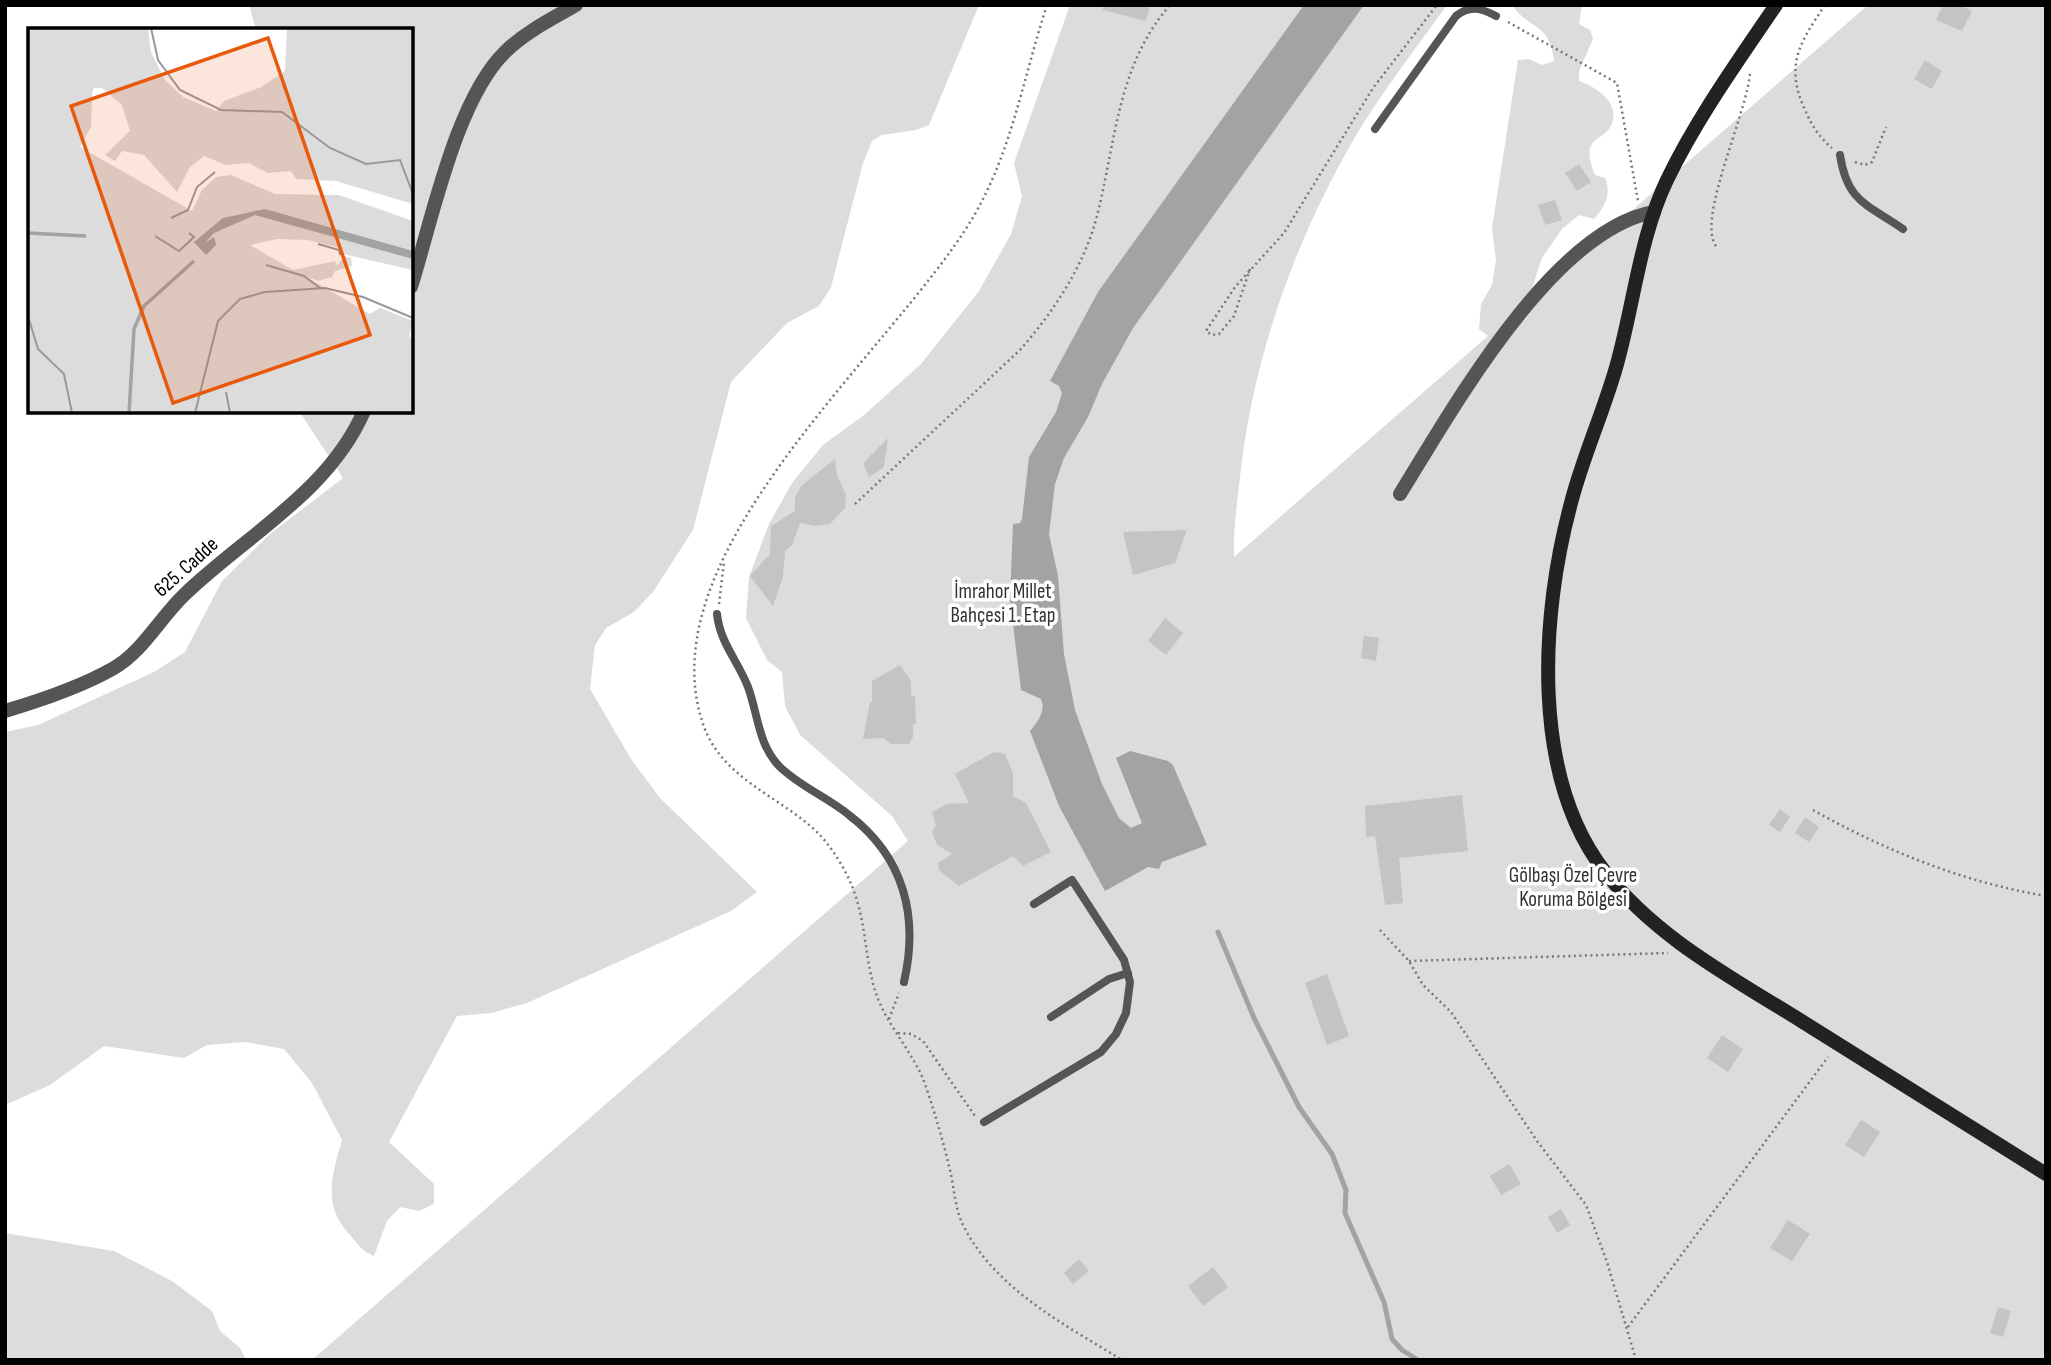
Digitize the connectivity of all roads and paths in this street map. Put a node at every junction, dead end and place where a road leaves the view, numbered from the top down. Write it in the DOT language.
graph roads {
  1 [pos="576,5"];
  2 [pos="1047,5"];
  3 [pos="1170,5"];
  4 [pos="1437,5"];
  5 [pos="1776,5"];
  6 [pos="1825,5"];
  7 [pos="1496,16"];
  8 [pos="1746,49"];
  9 [pos="1886,127"];
  10 [pos="1375,129"];
  11 [pos="1840,155"];
  12 [pos="1647,213"];
  13 [pos="1903,229"];
  14 [pos="1716,246"];
  15 [pos="1250,270"];
  16 [pos="413,281"];
  17 [pos="363,413"];
  18 [pos="1400,494"];
  19 [pos="855,505"];
  20 [pos="724,556"];
  21 [pos="717,614"];
  22 [pos="5,710"];
  23 [pos="1813,810"];
  24 [pos="2046,896"];
  25 [pos="1034,904"];
  26 [pos="1380,930"];
  27 [pos="1686,947"];
  28 [pos="1409,961"];
  29 [pos="1128,973"];
  30 [pos="904,982"];
  31 [pos="1051,1017"];
  32 [pos="889,1019"];
  33 [pos="898,1033"];
  34 [pos="1838,1044"];
  35 [pos="984,1122"];
  36 [pos="2046,1174"];
  37 [pos="1628,1327"];
  38 [pos="1122,1360"];
  39 [pos="1636,1360"];
  1 -- 16 [label="street"];
  2 -- 20 [label="path"];
  3 -- 19 [label="path"];
  4 -- 15 [label="path"];
  5 -- 8 [label="street"];
  6 -- 11 [label="path"];
  7 -- 10 [label="lane"];
  7 -- 12 [label="path"];
  8 -- 12 [label="street"];
  8 -- 14 [label="path"];
  9 -- 11 [label="path"];
  11 -- 13 [label="lane"];
  12 -- 18 [label="street"];
  12 -- 27 [label="street"];
  15 -- 15 [label="path"];
  17 -- 22 [label="street, 625. Cadde"];
  20 -- 21 [label="path"];
  20 -- 32 [label="path"];
  21 -- 30 [label="lane"];
  23 -- 24 [label="path"];
  25 -- 29 [label="lane"];
  26 -- 28 [label="path"];
  27 -- 28 [label="path"];
  27 -- 34 [label="street"];
  28 -- 37 [label="path"];
  29 -- 31 [label="lane"];
  29 -- 35 [label="lane"];
  30 -- 32 [label="path"];
  32 -- 33 [label="path"];
  33 -- 35 [label="path"];
  33 -- 38 [label="path"];
  34 -- 36 [label="street"];
  34 -- 37 [label="path"];
  37 -- 39 [label="path"];
}
